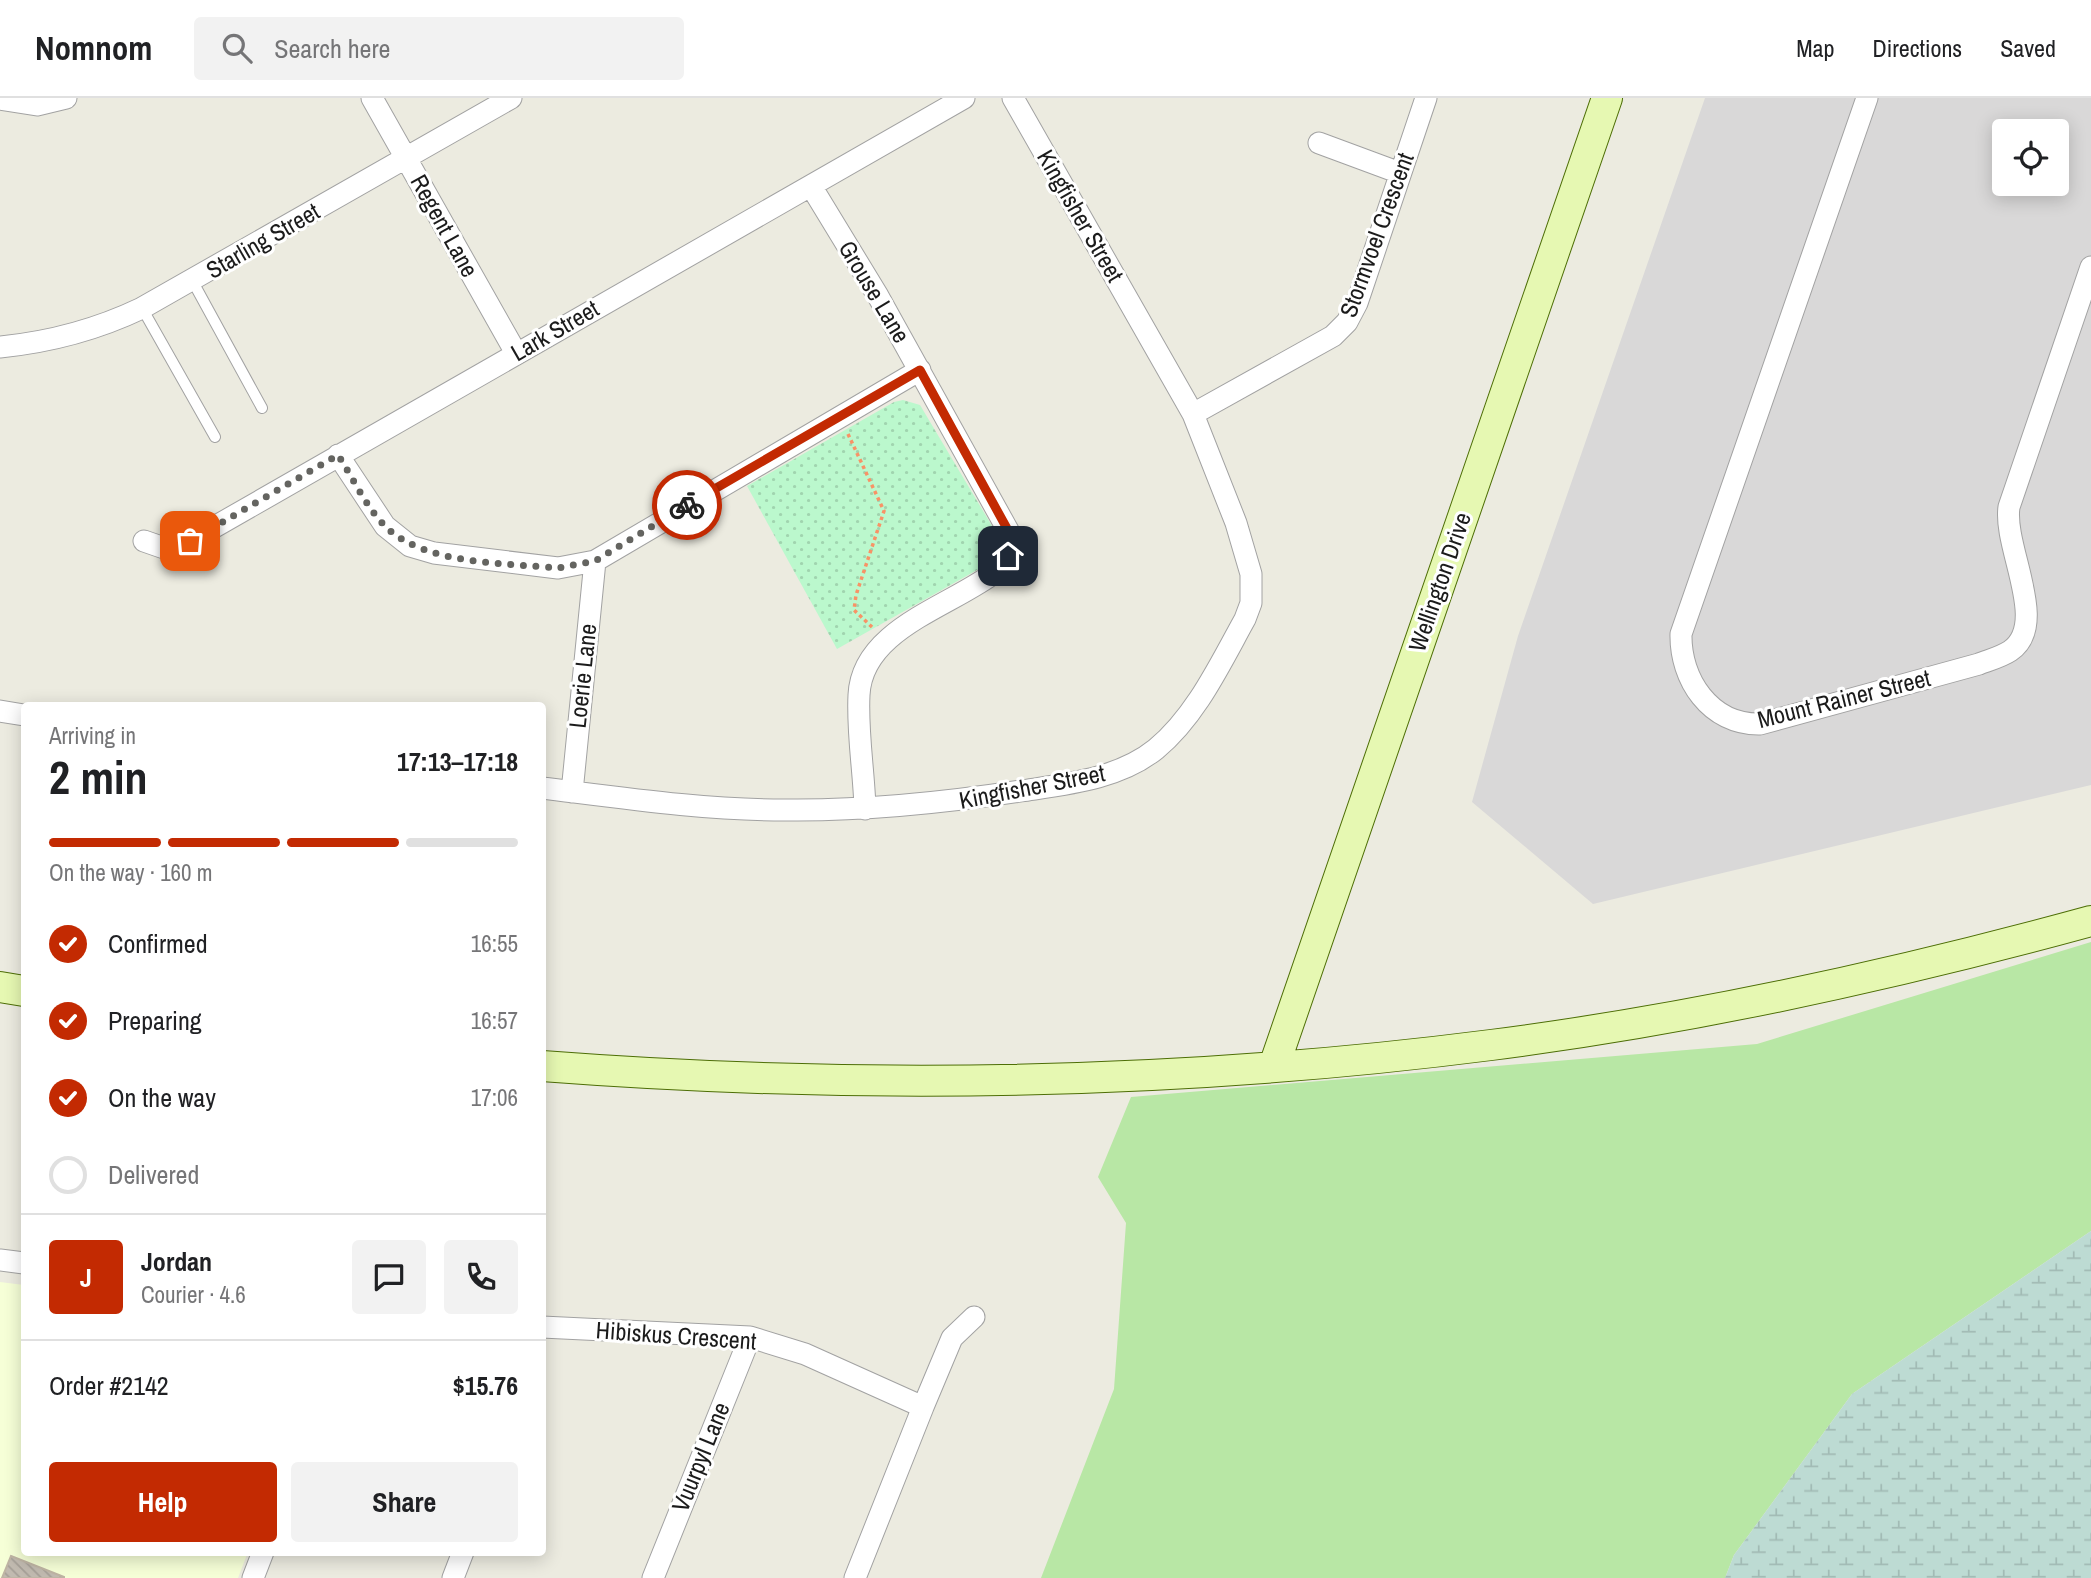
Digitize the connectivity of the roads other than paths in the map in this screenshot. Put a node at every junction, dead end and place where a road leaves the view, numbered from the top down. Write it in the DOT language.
graph roads {
  1 [pos="66,98"];
  2 [pos="372,98"];
  3 [pos="511,98"];
  4 [pos="964,98"];
  5 [pos="1013,98"];
  6 [pos="1426,98"];
  7 [pos="1607,98"];
  8 [pos="1867,98"];
  9 [pos="0,99"];
  10 [pos="1319,143"];
  11 [pos="406,159"];
  12 [pos="1400,173"];
  13 [pos="811,186"];
  14 [pos="2091,267"];
  15 [pos="193,282"];
  16 [pos="142,308"];
  17 [pos="0,347"];
  18 [pos="516,354"];
  19 [pos="920,370"];
  20 [pos="262,408"];
  21 [pos="1192,415"];
  22 [pos="215,437"];
  23 [pos="338,455"];
  24 [pos="144,541"];
  25 [pos="595,561"];
  26 [pos="0,711"];
  27 [pos="21,714"];
  28 [pos="546,789"];
  29 [pos="572,792"];
  30 [pos="865,809"];
  31 [pos="2091,921"];
  32 [pos="0,987"];
  33 [pos="21,990"];
  34 [pos="546,1066"];
  35 [pos="1274,1066"];
  36 [pos="0,1260"];
  37 [pos="21,1263"];
  38 [pos="974,1317"];
  39 [pos="546,1327"];
  40 [pos="750,1337"];
  41 [pos="923,1407"];
  42 [pos="261,1556"];
  43 [pos="461,1556"];
  44 [pos="253,1578"];
  45 [pos="453,1578"];
  46 [pos="653,1578"];
  47 [pos="855,1578"];
  1 -- 9 [label="street"];
  2 -- 11 [label="street, Regent Lane"];
  3 -- 11 [label="street, Starling Street"];
  4 -- 13 [label="street, Lark Street"];
  5 -- 21 [label="street, Kingfisher Street"];
  6 -- 12 [label="street, Stormvoel Crescent"];
  7 -- 35 [label="main road, Wellington Drive"];
  8 -- 14 [label="street, Mount Rainer Street"];
  10 -- 12 [label="street"];
  11 -- 15 [label="street, Starling Street"];
  11 -- 18 [label="street, Regent Lane"];
  12 -- 21 [label="street, Stormvoel Crescent"];
  13 -- 18 [label="street, Lark Street"];
  13 -- 19 [label="street, Grouse Lane"];
  15 -- 16 [label="street, Starling Street"];
  15 -- 20 [label="lane"];
  16 -- 17 [label="street, Starling Street"];
  16 -- 22 [label="lane"];
  18 -- 23 [label="street, Lark Street"];
  19 -- 25 [label="street"];
  19 -- 30 [label="street, Grouse Lane"];
  21 -- 30 [label="street, Kingfisher Street"];
  23 -- 24 [label="street, Lark Street"];
  23 -- 25 [label="street"];
  25 -- 29 [label="street, Loerie Lane"];
  26 -- 27 [label="street"];
  28 -- 29 [label="street, Kingfisher Street"];
  29 -- 30 [label="street, Kingfisher Street"];
  31 -- 35 [label="main road"];
  32 -- 33 [label="main road"];
  34 -- 35 [label="main road"];
  36 -- 37 [label="street"];
  38 -- 41 [label="street"];
  39 -- 40 [label="street, Hibiskus Crescent"];
  40 -- 41 [label="street, Hibiskus Crescent"];
  40 -- 46 [label="street, Vuurpyl Lane"];
  41 -- 47 [label="street"];
  42 -- 44 [label="street"];
  43 -- 45 [label="street"];
}
